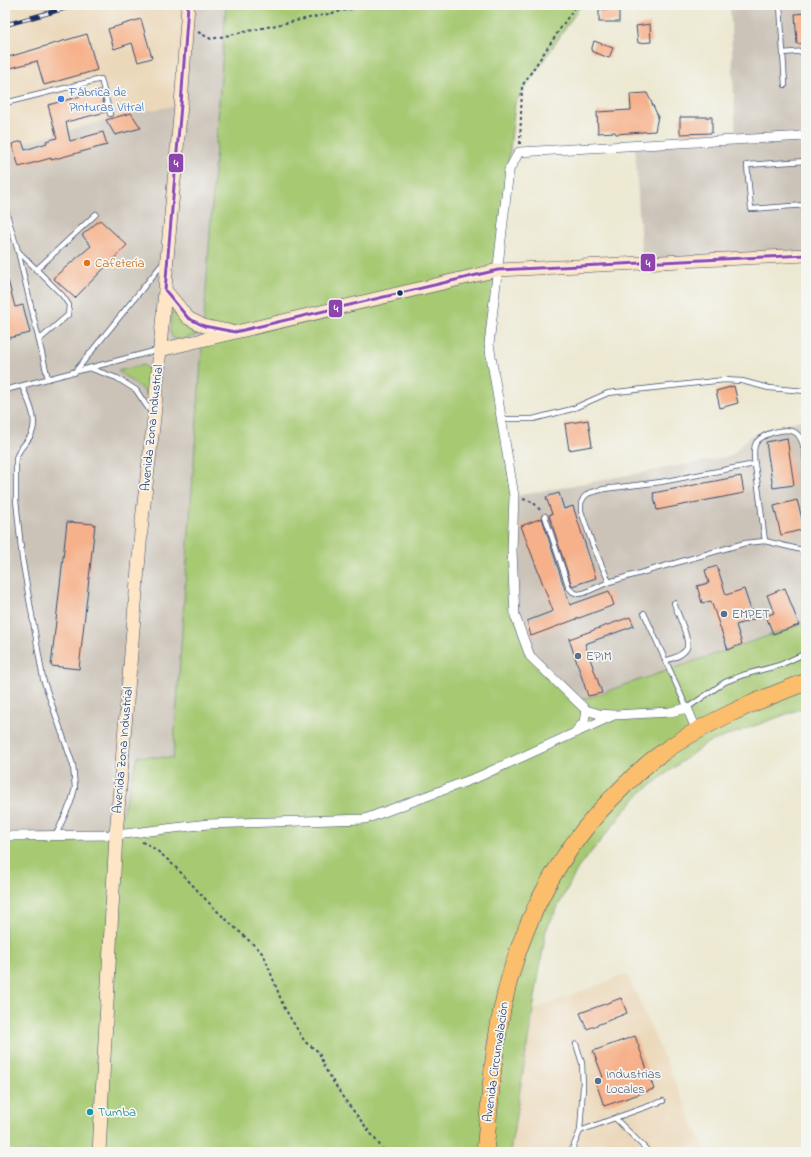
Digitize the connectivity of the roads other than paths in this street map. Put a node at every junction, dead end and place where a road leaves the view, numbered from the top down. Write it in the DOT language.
graph roads {
  1 [pos="188,5"];
  2 [pos="780,5"];
  3 [pos="806,51"];
  4 [pos="783,52"];
  5 [pos="785,84"];
  6 [pos="5,103"];
  7 [pos="110,114"];
  8 [pos="806,136"];
  9 [pos="806,161"];
  10 [pos="806,205"];
  11 [pos="5,208"];
  12 [pos="96,214"];
  13 [pos="18,251"];
  14 [pos="806,255"];
  15 [pos="167,258"];
  16 [pos="36,270"];
  17 [pos="498,270"];
  18 [pos="166,290"];
  19 [pos="235,332"];
  20 [pos="39,340"];
  21 [pos="160,350"];
  22 [pos="89,368"];
  23 [pos="74,372"];
  24 [pos="48,379"];
  25 [pos="22,386"];
  26 [pos="5,390"];
  27 [pos="806,391"];
  28 [pos="154,418"];
  29 [pos="502,418"];
  30 [pos="805,452"];
  31 [pos="806,462"];
  32 [pos="755,464"];
  33 [pos="545,516"];
  34 [pos="765,541"];
  35 [pos="806,551"];
  36 [pos="609,582"];
  37 [pos="674,603"];
  38 [pos="644,613"];
  39 [pos="806,653"];
  40 [pos="666,661"];
  41 [pos="806,682"];
  42 [pos="687,708"];
  43 [pos="586,710"];
  44 [pos="614,715"];
  45 [pos="697,731"];
  46 [pos="574,734"];
  47 [pos="56,835"];
  48 [pos="116,835"];
  49 [pos="5,836"];
  50 [pos="576,1044"];
  51 [pos="663,1101"];
  52 [pos="616,1118"];
  53 [pos="580,1131"];
  54 [pos="98,1152"];
  55 [pos="485,1152"];
  56 [pos="571,1152"];
  57 [pos="649,1152"];
  1 -- 15 [label="main road, Avenida Zona Industrial"];
  2 -- 4 [label="lane"];
  3 -- 4 [label="lane"];
  4 -- 5 [label="lane"];
  6 -- 7 [label="lane"];
  8 -- 17 [label="street"];
  9 -- 10 [label="lane"];
  11 -- 13 [label="lane"];
  12 -- 16 [label="lane"];
  13 -- 16 [label="lane"];
  13 -- 20 [label="lane"];
  14 -- 17 [label="main road"];
  15 -- 18 [label="main road, Avenida Zona Industrial"];
  15 -- 23 [label="lane"];
  16 -- 20 [label="lane"];
  17 -- 19 [label="main road"];
  17 -- 29 [label="street"];
  18 -- 19 [label="main road"];
  18 -- 21 [label="main road, Avenida Zona Industrial"];
  19 -- 21 [label="main road"];
  20 -- 24 [label="lane"];
  21 -- 22 [label="lane"];
  21 -- 28 [label="main road, Avenida Zona Industrial"];
  22 -- 23 [label="lane"];
  22 -- 28 [label="lane"];
  23 -- 24 [label="lane"];
  24 -- 25 [label="lane"];
  25 -- 26 [label="lane"];
  25 -- 47 [label="lane"];
  27 -- 29 [label="lane"];
  28 -- 48 [label="main road, Avenida Zona Industrial"];
  29 -- 43 [label="street"];
  30 -- 31 [label="lane"];
  30 -- 32 [label="lane"];
  32 -- 34 [label="lane"];
  32 -- 36 [label="lane"];
  33 -- 36 [label="lane"];
  34 -- 35 [label="lane"];
  34 -- 36 [label="lane"];
  37 -- 40 [label="lane"];
  38 -- 40 [label="lane"];
  39 -- 42 [label="lane"];
  40 -- 42 [label="lane"];
  41 -- 45 [label="highway, Avenida Circunvalación"];
  42 -- 44 [label="street"];
  42 -- 45 [label="street"];
  43 -- 44 [label="street"];
  43 -- 46 [label="street"];
  44 -- 46 [label="street"];
  45 -- 55 [label="highway, Avenida Circunvalación"];
  46 -- 48 [label="street"];
  47 -- 48 [label="street"];
  47 -- 49 [label="street"];
  48 -- 54 [label="main road, Avenida Zona Industrial"];
  50 -- 53 [label="lane"];
  51 -- 52 [label="lane"];
  52 -- 53 [label="lane"];
  52 -- 57 [label="lane"];
  53 -- 56 [label="lane"];
}
